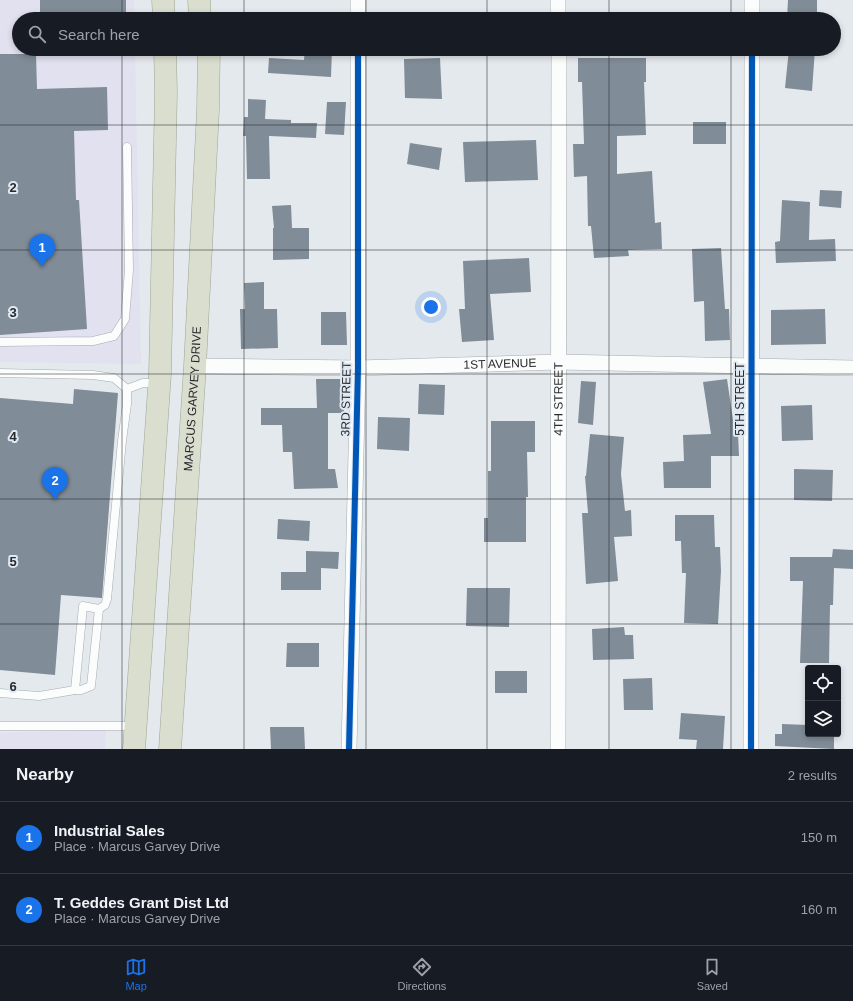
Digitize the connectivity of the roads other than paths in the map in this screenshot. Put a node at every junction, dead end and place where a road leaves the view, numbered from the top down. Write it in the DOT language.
graph roads {
  1 [pos="163,0"];
  2 [pos="200,0"];
  3 [pos="209,0"];
  4 [pos="358,0"];
  5 [pos="558,0"];
  6 [pos="752,0"];
  7 [pos="164,12"];
  8 [pos="200,12"];
  9 [pos="209,12"];
  10 [pos="358,12"];
  11 [pos="558,12"];
  12 [pos="752,12"];
  13 [pos="165,56"];
  14 [pos="202,56"];
  15 [pos="208,56"];
  16 [pos="358,56"];
  17 [pos="558,56"];
  18 [pos="752,56"];
  19 [pos="207,130"];
  20 [pos="126,147"];
  21 [pos="0,342"];
  22 [pos="559,362"];
  23 [pos="195,366"];
  24 [pos="751,367"];
  25 [pos="358,368"];
  26 [pos="853,368"];
  27 [pos="0,373"];
  28 [pos="159,383"];
  29 [pos="127,388"];
  30 [pos="99,609"];
  31 [pos="75,690"];
  32 [pos="0,693"];
  33 [pos="0,726"];
  34 [pos="136,726"];
  35 [pos="134,749"];
  36 [pos="170,749"];
  37 [pos="349,749"];
  38 [pos="558,749"];
  39 [pos="751,749"];
  1 -- 7 [label="highway"];
  2 -- 8 [label="highway"];
  3 -- 9 [label="highway"];
  4 -- 10 [label="street"];
  5 -- 11 [label="street"];
  6 -- 12 [label="street"];
  13 -- 28 [label="highway"];
  14 -- 19 [label="highway"];
  15 -- 19 [label="highway, MARCUS GARVEY DRIVE"];
  16 -- 25 [label="street, 3RD STREET"];
  17 -- 22 [label="street, 4TH STREET"];
  18 -- 24 [label="street, 5TH STREET"];
  19 -- 23 [label="highway, MARCUS GARVEY DRIVE"];
  20 -- 21 [label="lane"];
  22 -- 24 [label="street, 1ST AVENUE"];
  22 -- 25 [label="street, 1ST AVENUE"];
  22 -- 38 [label="street, 4TH STREET"];
  23 -- 25 [label="street, 1ST AVENUE"];
  23 -- 36 [label="highway, MARCUS GARVEY DRIVE"];
  24 -- 26 [label="street, 1ST AVENUE"];
  24 -- 39 [label="street, 5TH STREET"];
  25 -- 37 [label="street, 3RD STREET"];
  27 -- 29 [label="lane"];
  28 -- 29 [label="lane"];
  28 -- 34 [label="highway"];
  29 -- 30 [label="lane"];
  30 -- 31 [label="lane"];
  30 -- 31 [label="lane"];
  31 -- 32 [label="lane"];
  33 -- 34 [label="lane"];
  34 -- 35 [label="highway"];
}
